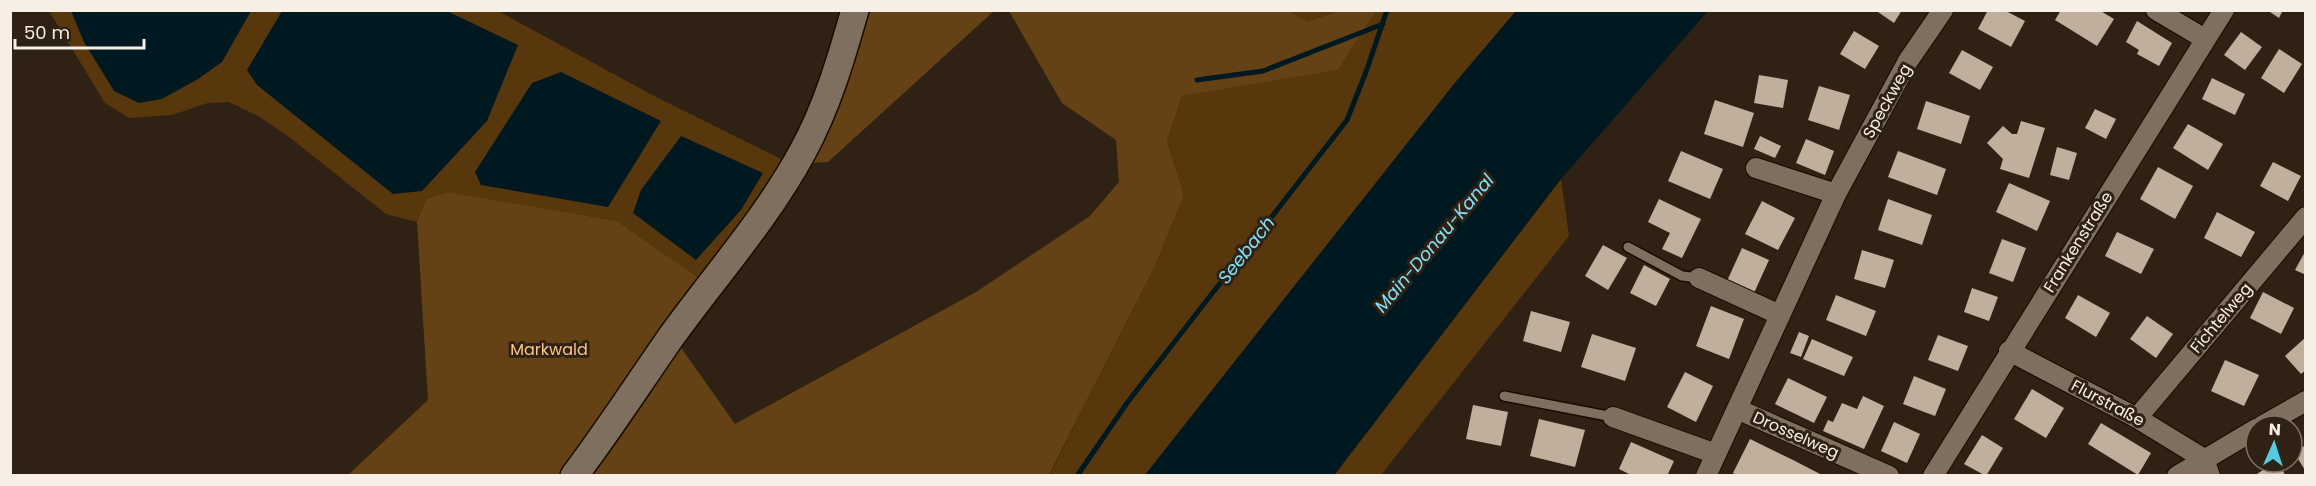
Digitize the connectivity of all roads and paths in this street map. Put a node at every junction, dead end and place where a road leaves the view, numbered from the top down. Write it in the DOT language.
graph roads {
  1 [pos="855,10"];
  2 [pos="1943,10"];
  3 [pos="2156,10"];
  4 [pos="2224,10"];
  5 [pos="2205,39"];
  6 [pos="1756,168"];
  7 [pos="1836,194"];
  8 [pos="2306,217"];
  9 [pos="1628,247"];
  10 [pos="1699,278"];
  11 [pos="1780,315"];
  12 [pos="2009,351"];
  13 [pos="1504,396"];
  14 [pos="2306,401"];
  15 [pos="1737,409"];
  16 [pos="2283,414"];
  17 [pos="1613,417"];
  18 [pos="2137,418"];
  19 [pos="2244,438"];
  20 [pos="1716,454"];
  21 [pos="2207,467"];
  22 [pos="574,476"];
  23 [pos="1706,476"];
  24 [pos="1889,476"];
  25 [pos="1934,476"];
  26 [pos="2177,476"];
  1 -- 22 [label="street"];
  2 -- 7 [label="street, Speckweg"];
  3 -- 5 [label="street"];
  4 -- 5 [label="street, Frankenstraße"];
  5 -- 12 [label="street, Frankenstraße"];
  6 -- 7 [label="street"];
  7 -- 11 [label="street, Speckweg"];
  8 -- 18 [label="street, Fichtelweg"];
  9 -- 10 [label="lane"];
  10 -- 11 [label="street"];
  11 -- 15 [label="street, Speckweg"];
  12 -- 18 [label="street, Flurstraße"];
  12 -- 25 [label="street, Frankenstraße"];
  13 -- 17 [label="lane"];
  14 -- 16 [label="street"];
  15 -- 20 [label="street, Speckweg"];
  15 -- 24 [label="street, Drosselweg"];
  17 -- 20 [label="street"];
  18 -- 21 [label="street, Flurstraße"];
  19 -- 21 [label="street"];
  20 -- 23 [label="street, Speckweg"];
  21 -- 26 [label="street"];
}
